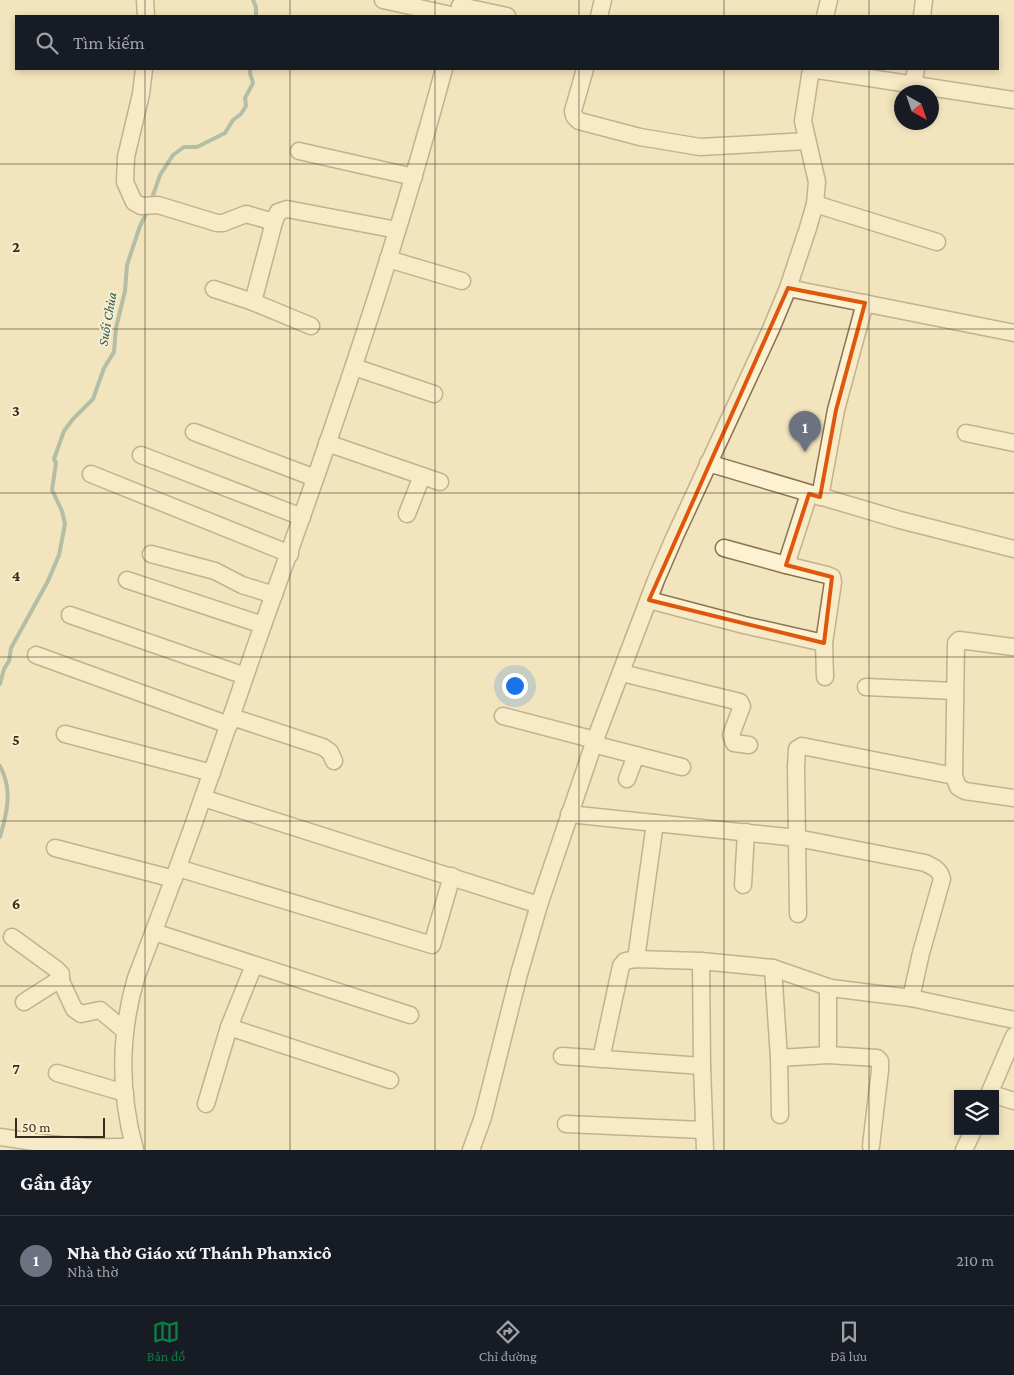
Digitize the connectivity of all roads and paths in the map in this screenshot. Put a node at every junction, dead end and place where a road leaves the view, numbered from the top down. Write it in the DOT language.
graph roads {
  1 [pos="145,0"];
  2 [pos="383,0"];
  3 [pos="603,0"];
  4 [pos="830,0"];
  5 [pos="924,0"];
  6 [pos="458,10"];
  7 [pos="146,15"];
  8 [pos="499,15"];
  9 [pos="599,15"];
  10 [pos="825,15"];
  11 [pos="922,15"];
  12 [pos="144,70"];
  13 [pos="444,70"];
  14 [pos="585,70"];
  15 [pos="811,70"];
  16 [pos="817,70"];
  17 [pos="916,70"];
  18 [pos="914,85"];
  19 [pos="939,89"];
  20 [pos="1014,100"];
  21 [pos="807,141"];
  22 [pos="299,151"];
  23 [pos="414,177"];
  24 [pos="815,204"];
  25 [pos="274,222"];
  26 [pos="397,230"];
  27 [pos="937,242"];
  28 [pos="388,259"];
  29 [pos="462,281"];
  30 [pos="788,288"];
  31 [pos="214,289"];
  32 [pos="253,302"];
  33 [pos="865,303"];
  34 [pos="311,326"];
  35 [pos="1014,333"];
  36 [pos="354,367"];
  37 [pos="434,394"];
  38 [pos="194,432"];
  39 [pos="966,432"];
  40 [pos="327,443"];
  41 [pos="1014,443"];
  42 [pos="141,455"];
  43 [pos="708,463"];
  44 [pos="91,474"];
  45 [pos="422,476"];
  46 [pos="316,478"];
  47 [pos="440,482"];
  48 [pos="815,495"];
  49 [pos="407,514"];
  50 [pos="302,517"];
  51 [pos="724,548"];
  52 [pos="1014,549"];
  53 [pos="151,554"];
  54 [pos="290,554"];
  55 [pos="786,564"];
  56 [pos="127,580"];
  57 [pos="274,595"];
  58 [pos="649,600"];
  59 [pos="70,615"];
  60 [pos="263,625"];
  61 [pos="824,642"];
  62 [pos="1013,647"];
  63 [pos="36,655"];
  64 [pos="622,673"];
  65 [pos="245,676"];
  66 [pos="825,677"];
  67 [pos="866,687"];
  68 [pos="956,691"];
  69 [pos="503,716"];
  70 [pos="230,721"];
  71 [pos="66,734"];
  72 [pos="594,742"];
  73 [pos="749,745"];
  74 [pos="636,755"];
  75 [pos="334,761"];
  76 [pos="682,767"];
  77 [pos="212,773"];
  78 [pos="954,776"];
  79 [pos="627,779"];
  80 [pos="203,798"];
  81 [pos="1014,798"];
  82 [pos="569,814"];
  83 [pos="655,823"];
  84 [pos="746,832"];
  85 [pos="797,838"];
  86 [pos="56,848"];
  87 [pos="176,873"];
  88 [pos="452,876"];
  89 [pos="742,885"];
  90 [pos="539,904"];
  91 [pos="798,914"];
  92 [pos="154,932"];
  93 [pos="12,937"];
  94 [pos="636,959"];
  95 [pos="701,961"];
  96 [pos="254,965"];
  97 [pos="773,968"];
  98 [pos="61,981"];
  99 [pos="828,987"];
  100 [pos="911,998"];
  101 [pos="24,1002"];
  102 [pos="410,1015"];
  103 [pos="1014,1020"];
  104 [pos="229,1028"];
  105 [pos="124,1030"];
  106 [pos="1014,1036"];
  107 [pos="828,1055"];
  108 [pos="562,1056"];
  109 [pos="780,1058"];
  110 [pos="601,1059"];
  111 [pos="702,1066"];
  112 [pos="57,1073"];
  113 [pos="390,1080"];
  114 [pos="994,1090"];
  115 [pos="125,1093"];
  116 [pos="999,1096"];
  117 [pos="1014,1101"];
  118 [pos="206,1104"];
  119 [pos="780,1114"];
  120 [pos="566,1124"];
  121 [pos="703,1130"];
  122 [pos="971,1135"];
  123 [pos="0,1137"];
  124 [pos="871,1146"];
  125 [pos="134,1148"];
  126 [pos="471,1150"];
  127 [pos="705,1150"];
  128 [pos="964,1150"];
  1 -- 7 [label="street"];
  2 -- 6 [label="street"];
  3 -- 9 [label="street"];
  4 -- 10 [label="street"];
  5 -- 11 [label="street"];
  6 -- 8 [label="street"];
  12 -- 25 [label="street"];
  13 -- 23 [label="street"];
  14 -- 21 [label="street"];
  15 -- 21 [label="street"];
  16 -- 18 [label="street"];
  17 -- 18 [label="street"];
  19 -- 20 [label="street"];
  21 -- 24 [label="street"];
  22 -- 23 [label="street"];
  23 -- 26 [label="street"];
  24 -- 27 [label="street"];
  24 -- 30 [label="street"];
  25 -- 26 [label="street"];
  25 -- 32 [label="street"];
  26 -- 28 [label="street"];
  28 -- 29 [label="street"];
  28 -- 36 [label="street"];
  30 -- 33 [label="street"];
  30 -- 43 [label="street"];
  31 -- 32 [label="street"];
  32 -- 34 [label="street"];
  33 -- 35 [label="street"];
  33 -- 48 [label="street"];
  36 -- 37 [label="street"];
  36 -- 40 [label="street"];
  38 -- 46 [label="street"];
  39 -- 41 [label="street"];
  40 -- 45 [label="street"];
  40 -- 46 [label="street"];
  42 -- 50 [label="street"];
  43 -- 48 [label="street"];
  43 -- 58 [label="street"];
  44 -- 54 [label="street"];
  45 -- 47 [label="street"];
  45 -- 49 [label="street"];
  46 -- 50 [label="street"];
  48 -- 52 [label="street"];
  48 -- 55 [label="street"];
  50 -- 54 [label="street"];
  51 -- 55 [label="street"];
  53 -- 57 [label="street"];
  54 -- 57 [label="street"];
  55 -- 61 [label="street"];
  56 -- 60 [label="street"];
  57 -- 60 [label="street"];
  58 -- 61 [label="street"];
  58 -- 64 [label="street"];
  59 -- 65 [label="street"];
  60 -- 65 [label="street"];
  61 -- 66 [label="street"];
  62 -- 68 [label="street"];
  63 -- 70 [label="street"];
  64 -- 72 [label="street"];
  64 -- 73 [label="street"];
  65 -- 70 [label="street"];
  67 -- 68 [label="street"];
  68 -- 78 [label="street"];
  69 -- 72 [label="street"];
  70 -- 75 [label="street"];
  70 -- 77 [label="street"];
  71 -- 77 [label="street"];
  72 -- 74 [label="street"];
  72 -- 82 [label="street"];
  74 -- 76 [label="street"];
  74 -- 79 [label="street"];
  77 -- 80 [label="street"];
  78 -- 81 [label="street"];
  78 -- 85 [label="street"];
  80 -- 87 [label="street"];
  80 -- 88 [label="street"];
  82 -- 83 [label="street"];
  82 -- 90 [label="street"];
  83 -- 84 [label="street"];
  83 -- 94 [label="street"];
  84 -- 85 [label="street"];
  84 -- 89 [label="street"];
  85 -- 91 [label="street"];
  85 -- 100 [label="street"];
  86 -- 87 [label="street"];
  87 -- 88 [label="street"];
  87 -- 92 [label="street"];
  88 -- 90 [label="street"];
  90 -- 126 [label="street"];
  92 -- 96 [label="street"];
  92 -- 105 [label="street"];
  93 -- 98 [label="street"];
  94 -- 95 [label="street"];
  94 -- 110 [label="street"];
  95 -- 97 [label="street"];
  95 -- 111 [label="street"];
  96 -- 102 [label="street"];
  96 -- 104 [label="street"];
  97 -- 99 [label="street"];
  97 -- 109 [label="street"];
  98 -- 101 [label="street"];
  98 -- 105 [label="street"];
  99 -- 100 [label="street"];
  99 -- 107 [label="street"];
  100 -- 103 [label="street"];
  104 -- 113 [label="street"];
  104 -- 118 [label="street"];
  105 -- 115 [label="street"];
  106 -- 114 [label="street"];
  107 -- 109 [label="street"];
  107 -- 124 [label="street"];
  108 -- 110 [label="street"];
  109 -- 119 [label="street"];
  110 -- 111 [label="street"];
  111 -- 121 [label="street"];
  112 -- 115 [label="street"];
  115 -- 125 [label="street"];
  116 -- 117 [label="street"];
  120 -- 121 [label="street"];
  121 -- 127 [label="street"];
  122 -- 128 [label="street"];
  123 -- 125 [label="street"];
}
